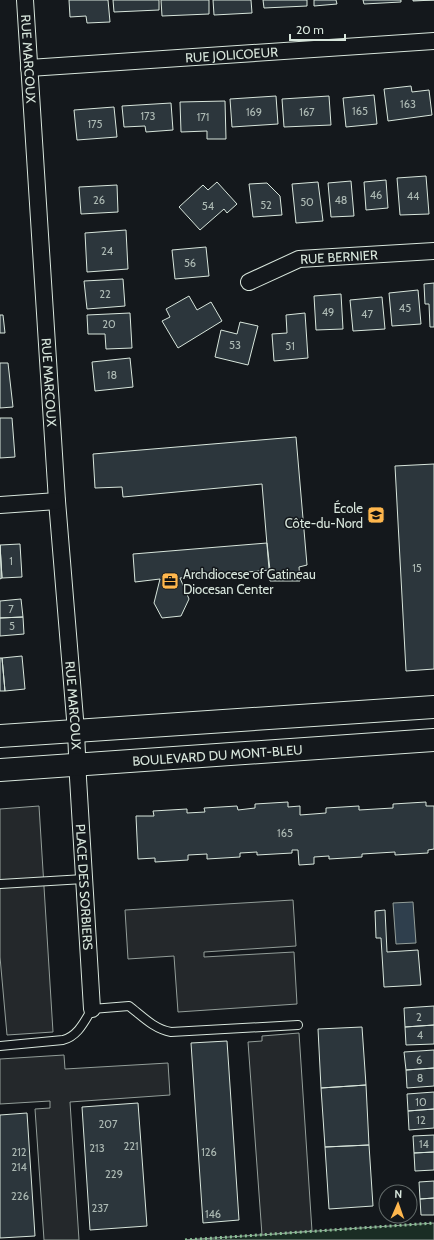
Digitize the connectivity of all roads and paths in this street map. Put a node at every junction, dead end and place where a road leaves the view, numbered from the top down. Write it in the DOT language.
graph roads {
  1 [pos="25,0"];
  2 [pos="434,41"];
  3 [pos="29,68"];
  4 [pos="434,251"];
  5 [pos="249,282"];
  6 [pos="56,501"];
  7 [pos="0,505"];
  8 [pos="434,707"];
  9 [pos="76,731"];
  10 [pos="0,736"];
  11 [pos="434,740"];
  12 [pos="77,764"];
  13 [pos="0,770"];
  14 [pos="84,879"];
  15 [pos="0,884"];
  16 [pos="92,1009"];
  17 [pos="298,1025"];
  18 [pos="0,1046"];
  1 -- 3 [label="street, RUE MARCOUX"];
  2 -- 3 [label="street, RUE JOLICOEUR"];
  3 -- 6 [label="street, RUE MARCOUX"];
  4 -- 5 [label="street, RUE BERNIER"];
  6 -- 7 [label="street"];
  6 -- 9 [label="street, RUE MARCOUX"];
  8 -- 9 [label="street"];
  9 -- 10 [label="street"];
  9 -- 12 [label="street, RUE MARCOUX"];
  11 -- 12 [label="street, BOULEVARD DU MONT-BLEU"];
  12 -- 13 [label="street, BOULEVARD DU MONT-BLEU"];
  12 -- 14 [label="street, PLACE DES SORBIERS"];
  14 -- 15 [label="lane"];
  14 -- 16 [label="street, PLACE DES SORBIERS"];
  16 -- 17 [label="lane"];
  16 -- 18 [label="lane"];
}
